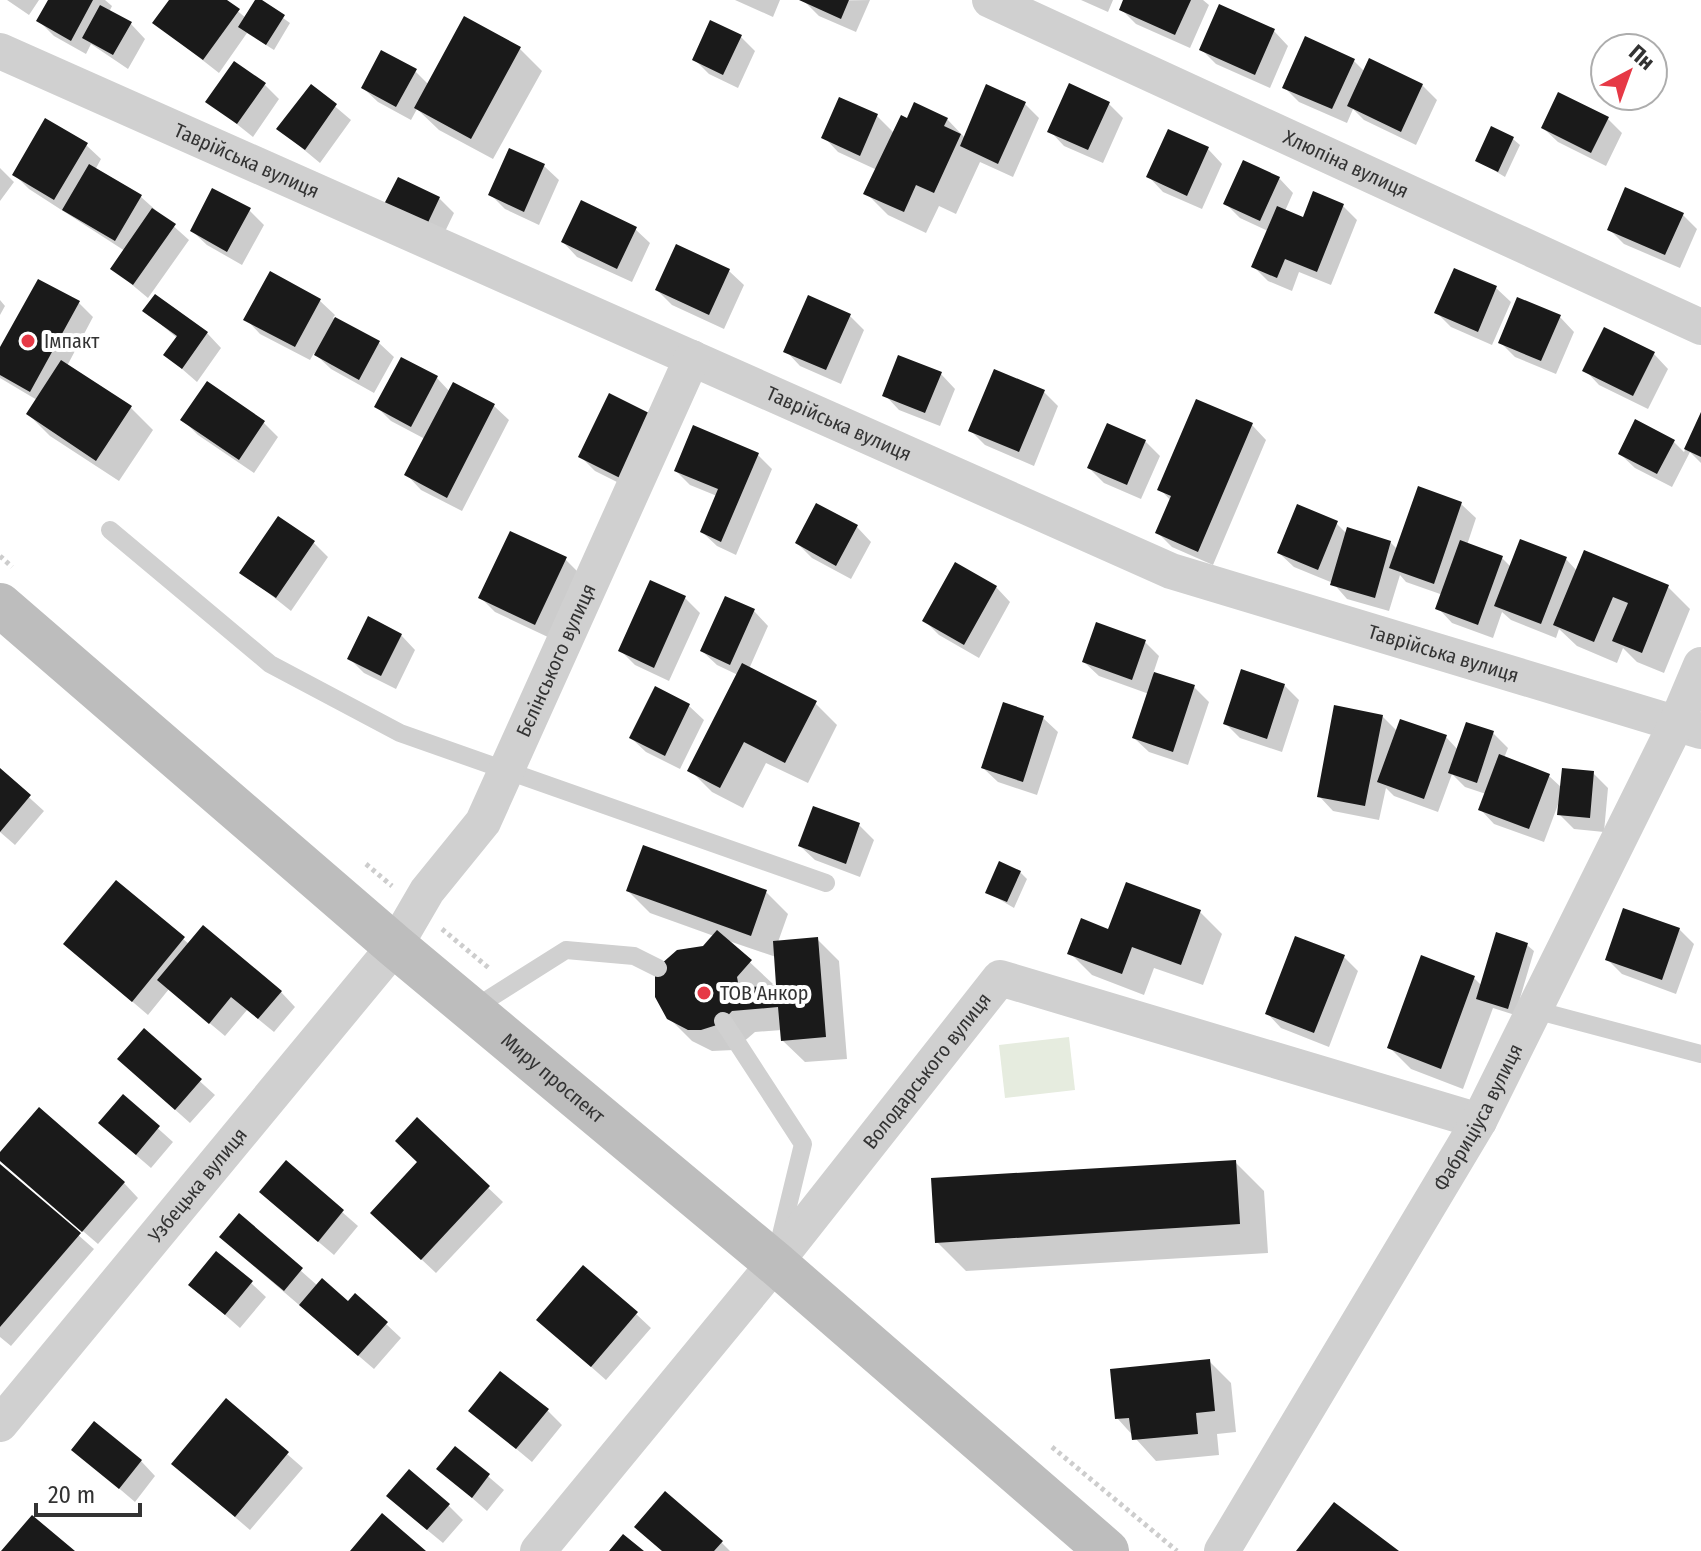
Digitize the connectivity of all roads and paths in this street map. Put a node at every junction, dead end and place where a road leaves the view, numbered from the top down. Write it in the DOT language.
graph roads {
  1 [pos="990,0"];
  2 [pos="0,51"];
  3 [pos="1701,327"];
  4 [pos="692,358"];
  5 [pos="110,530"];
  6 [pos="1,606"];
  7 [pos="1701,665"];
  8 [pos="1688,728"];
  9 [pos="507,770"];
  10 [pos="826,883"];
  11 [pos="395,946"];
  12 [pos="658,968"];
  13 [pos="471,1010"];
  14 [pos="1535,1010"];
  15 [pos="723,1021"];
  16 [pos="1701,1054"];
  17 [pos="1479,1121"];
  18 [pos="775,1263"];
  19 [pos="0,1424"];
  20 [pos="538,1551"];
  21 [pos="1107,1551"];
  22 [pos="1222,1551"];
  1 -- 3 [label="street, Хлюпіна вулиця"];
  2 -- 4 [label="street, Таврійська вулиця"];
  4 -- 8 [label="street, Таврійська вулиця"];
  4 -- 9 [label="street, Бєлінського вулиця"];
  5 -- 9 [label="lane"];
  6 -- 11 [label="main road, Миру проспект"];
  7 -- 8 [label="street, Фабриціуса вулиця"];
  8 -- 14 [label="street, Фабриціуса вулиця"];
  9 -- 10 [label="lane"];
  9 -- 11 [label="street, Бєлінського вулиця"];
  11 -- 13 [label="main road, Миру проспект"];
  11 -- 19 [label="street, Узбецька вулиця"];
  12 -- 13 [label="lane"];
  13 -- 18 [label="main road, Миру проспект"];
  14 -- 16 [label="lane"];
  14 -- 17 [label="street, Фабриціуса вулиця"];
  15 -- 18 [label="lane"];
  17 -- 18 [label="street, Володарського вулиця"];
  17 -- 22 [label="street, Фабриціуса вулиця"];
  18 -- 20 [label="street, Володарського вулиця"];
  18 -- 21 [label="main road, Миру проспект"];
}
